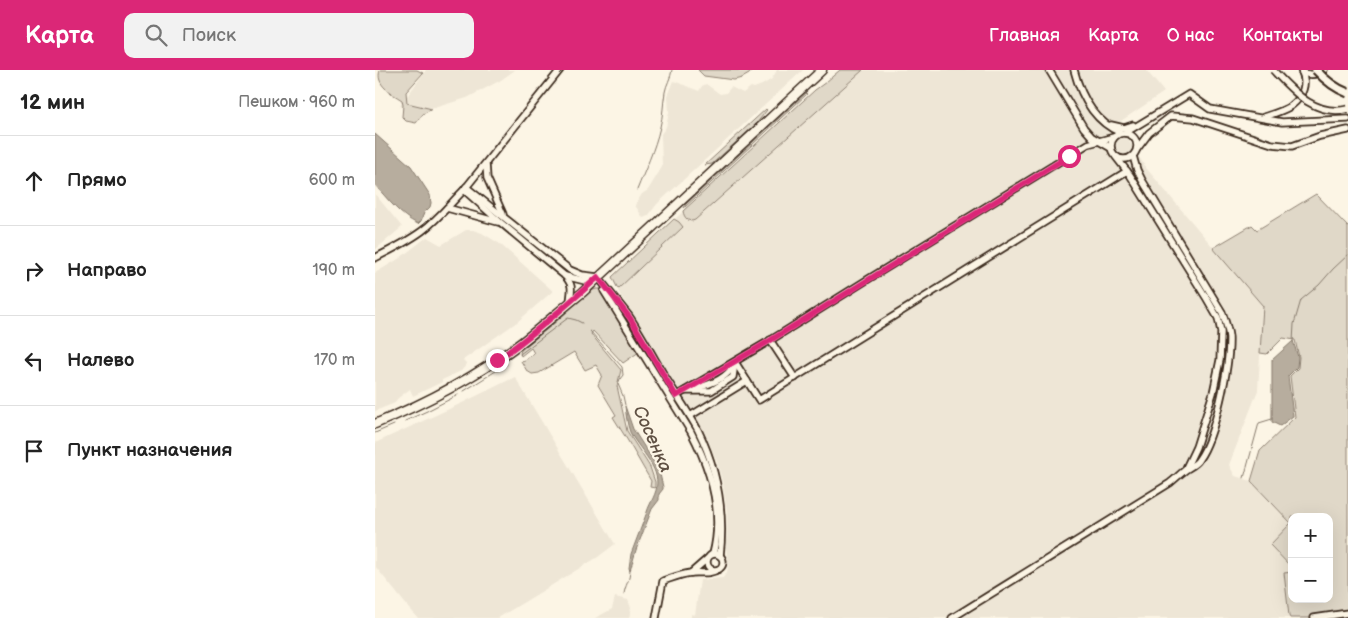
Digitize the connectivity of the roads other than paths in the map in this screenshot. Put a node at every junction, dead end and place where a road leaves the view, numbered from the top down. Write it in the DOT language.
graph roads {
  1 [pos="560,70"];
  2 [pos="823,70"];
  3 [pos="1049,70"];
  4 [pos="1074,70"];
  5 [pos="1273,70"];
  6 [pos="1301,70"];
  7 [pos="1316,70"];
  8 [pos="1324,70"];
  9 [pos="1348,93"];
  10 [pos="1348,109"];
  11 [pos="1098,118"];
  12 [pos="1263,118"];
  13 [pos="1348,119"];
  14 [pos="1142,122"];
  15 [pos="1348,130"];
  16 [pos="1123,133"];
  17 [pos="1115,137"];
  18 [pos="1098,141"];
  19 [pos="1111,148"];
  20 [pos="1137,149"];
  21 [pos="1133,156"];
  22 [pos="1116,157"];
  23 [pos="486,164"];
  24 [pos="1127,171"];
  25 [pos="465,189"];
  26 [pos="447,208"];
  27 [pos="501,219"];
  28 [pos="375,258"];
  29 [pos="565,276"];
  30 [pos="597,278"];
  31 [pos="570,302"];
  32 [pos="770,340"];
  33 [pos="735,362"];
  34 [pos="795,378"];
  35 [pos="747,381"];
  36 [pos="685,391"];
  37 [pos="676,396"];
  38 [pos="705,407"];
  39 [pos="690,416"];
  40 [pos="375,424"];
  41 [pos="1185,470"];
  42 [pos="713,554"];
  43 [pos="720,556"];
  44 [pos="707,559"];
  45 [pos="719,569"];
  46 [pos="691,573"];
  47 [pos="1348,613"];
  48 [pos="656,618"];
  49 [pos="952,618"];
  50 [pos="1314,618"];
  1 -- 23 [label="street"];
  2 -- 30 [label="main road"];
  3 -- 18 [label="street"];
  4 -- 11 [label="street"];
  5 -- 10 [label="street, bridge"];
  6 -- 8 [label="street"];
  6 -- 12 [label="street"];
  7 -- 9 [label="street, bridge"];
  11 -- 14 [label="street"];
  11 -- 16 [label="street"];
  12 -- 13 [label="street"];
  12 -- 14 [label="street"];
  14 -- 16 [label="street"];
  15 -- 20 [label="street"];
  16 -- 17 [label="street"];
  16 -- 20 [label="street"];
  17 -- 18 [label="street"];
  17 -- 19 [label="street"];
  18 -- 19 [label="street"];
  18 -- 32 [label="street"];
  19 -- 22 [label="street"];
  20 -- 21 [label="street"];
  21 -- 22 [label="street"];
  21 -- 41 [label="street"];
  22 -- 24 [label="street"];
  23 -- 25 [label="street"];
  23 -- 27 [label="street"];
  24 -- 34 [label="street"];
  24 -- 41 [label="street"];
  25 -- 26 [label="street"];
  25 -- 27 [label="street"];
  26 -- 27 [label="street"];
  26 -- 28 [label="street"];
  27 -- 29 [label="street"];
  27 -- 30 [label="street"];
  29 -- 30 [label="street"];
  29 -- 31 [label="street"];
  30 -- 31 [label="main road"];
  30 -- 37 [label="street"];
  30 -- 42 [label="street"];
  31 -- 40 [label="main road"];
  32 -- 33 [label="street"];
  32 -- 34 [label="street"];
  33 -- 35 [label="street"];
  33 -- 36 [label="street"];
  33 -- 36 [label="street"];
  34 -- 35 [label="street"];
  35 -- 38 [label="street"];
  35 -- 38 [label="street"];
  36 -- 37 [label="street"];
  37 -- 39 [label="street"];
  38 -- 39 [label="street"];
  39 -- 43 [label="street"];
  41 -- 49 [label="street"];
  42 -- 43 [label="street"];
  42 -- 44 [label="street"];
  43 -- 45 [label="street"];
  44 -- 45 [label="street"];
  44 -- 46 [label="street"];
  45 -- 46 [label="street"];
  46 -- 48 [label="street"];
  47 -- 50 [label="street"];
}
